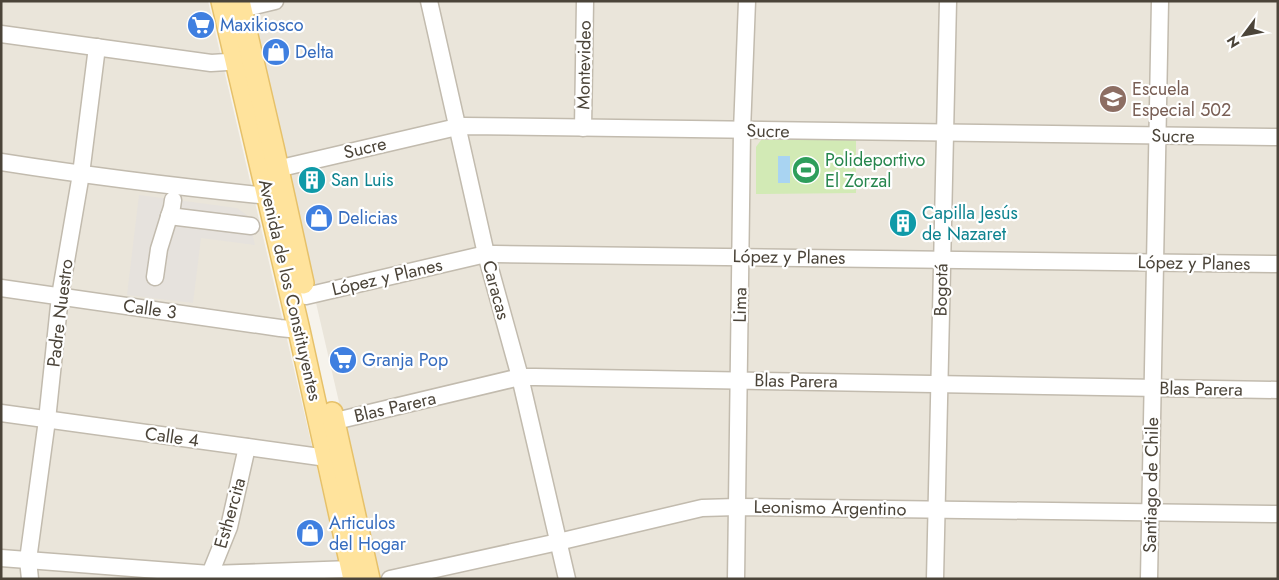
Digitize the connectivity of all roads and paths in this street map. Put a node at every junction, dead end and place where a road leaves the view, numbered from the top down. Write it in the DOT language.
graph roads {
  1 [pos="275,1"];
  2 [pos="429,1"];
  3 [pos="585,1"];
  4 [pos="748,1"];
  5 [pos="948,1"];
  6 [pos="1160,1"];
  7 [pos="234,4"];
  8 [pos="1,34"];
  9 [pos="97,47"];
  10 [pos="244,58"];
  11 [pos="457,127"];
  12 [pos="583,128"];
  13 [pos="742,131"];
  14 [pos="945,133"];
  15 [pos="1158,136"];
  16 [pos="1278,137"];
  17 [pos="1,162"];
  18 [pos="270,170"];
  19 [pos="81,174"];
  20 [pos="275,195"];
  21 [pos="173,200"];
  22 [pos="169,216"];
  23 [pos="251,226"];
  24 [pos="486,254"];
  25 [pos="740,256"];
  26 [pos="942,259"];
  27 [pos="1155,262"];
  28 [pos="1278,264"];
  29 [pos="155,277"];
  30 [pos="1,288"];
  31 [pos="60,296"];
  32 [pos="306,296"];
  33 [pos="299,330"];
  34 [pos="520,378"];
  35 [pos="739,380"];
  36 [pos="939,384"];
  37 [pos="1153,388"];
  38 [pos="1278,390"];
  39 [pos="1,414"];
  40 [pos="47,420"];
  41 [pos="327,423"];
  42 [pos="247,447"];
  43 [pos="334,458"];
  44 [pos="737,507"];
  45 [pos="936,510"];
  46 [pos="1150,513"];
  47 [pos="1278,514"];
  48 [pos="558,542"];
  49 [pos="1,558"];
  50 [pos="28,560"];
  51 [pos="360,576"];
  52 [pos="209,577"];
  53 [pos="30,579"];
  54 [pos="390,579"];
  55 [pos="567,579"];
  56 [pos="736,579"];
  57 [pos="935,579"];
  58 [pos="1149,579"];
  1 -- 7 [label="street"];
  2 -- 11 [label="street, Caracas"];
  3 -- 12 [label="street, Montevideo"];
  4 -- 13 [label="street, Lima"];
  5 -- 14 [label="street, Bogotá"];
  6 -- 15 [label="street, Santiago de Chile"];
  7 -- 10 [label="main road, Avenida de los Constituyentes"];
  8 -- 9 [label="street"];
  9 -- 10 [label="street"];
  9 -- 19 [label="street, Padre Nuestro"];
  10 -- 18 [label="main road, Avenida de los Constituyentes"];
  11 -- 12 [label="street, Sucre"];
  11 -- 18 [label="street, Sucre"];
  11 -- 24 [label="street, Caracas"];
  12 -- 13 [label="street, Sucre"];
  13 -- 14 [label="street, Sucre"];
  13 -- 25 [label="street, Lima"];
  14 -- 15 [label="street, Sucre"];
  14 -- 26 [label="street, Bogotá"];
  15 -- 16 [label="street, Sucre"];
  15 -- 27 [label="street, Santiago de Chile"];
  17 -- 19 [label="street"];
  18 -- 20 [label="main road, Avenida de los Constituyentes"];
  19 -- 20 [label="street"];
  19 -- 31 [label="street, Padre Nuestro"];
  20 -- 32 [label="main road, Avenida de los Constituyentes"];
  20 -- 33 [label="main road, Avenida de los Constituyentes"];
  21 -- 22 [label="street"];
  22 -- 23 [label="street"];
  22 -- 29 [label="street"];
  24 -- 25 [label="street, López y Planes"];
  24 -- 32 [label="street, López y Planes"];
  24 -- 34 [label="street, Caracas"];
  25 -- 26 [label="street, López y Planes"];
  25 -- 35 [label="street, Lima"];
  26 -- 27 [label="street, López y Planes"];
  26 -- 36 [label="street, Bogotá"];
  27 -- 28 [label="street, López y Planes"];
  27 -- 37 [label="street, Santiago de Chile"];
  30 -- 31 [label="street, Calle 3"];
  31 -- 33 [label="street, Calle 3"];
  31 -- 40 [label="street, Padre Nuestro"];
  32 -- 41 [label="main road, Avenida de los Constituyentes"];
  33 -- 41 [label="main road, Avenida de los Constituyentes"];
  34 -- 35 [label="street, Blas Parera"];
  34 -- 41 [label="street, Blas Parera"];
  34 -- 48 [label="street, Caracas"];
  35 -- 36 [label="street, Blas Parera"];
  35 -- 44 [label="street, Lima"];
  36 -- 37 [label="street, Blas Parera"];
  36 -- 45 [label="street, Bogotá"];
  37 -- 38 [label="street, Blas Parera"];
  37 -- 46 [label="street, Santiago de Chile"];
  39 -- 40 [label="street, Calle 4"];
  40 -- 42 [label="street, Calle 4"];
  40 -- 50 [label="street, Padre Nuestro"];
  41 -- 43 [label="main road, Avenida de los Constituyentes"];
  42 -- 43 [label="street, Calle 4"];
  42 -- 52 [label="street, Esthercita"];
  43 -- 51 [label="main road, Avenida de los Constituyentes"];
  44 -- 45 [label="street, Leonismo Argentino"];
  44 -- 48 [label="street, Leonismo Argentino"];
  44 -- 56 [label="street, Lima"];
  45 -- 46 [label="street, Leonismo Argentino"];
  45 -- 57 [label="street, Bogotá"];
  46 -- 47 [label="street, Leonismo Argentino"];
  46 -- 58 [label="street, Santiago de Chile"];
  48 -- 54 [label="street, Leonismo Argentino"];
  48 -- 55 [label="street, Caracas"];
  49 -- 50 [label="street"];
  50 -- 52 [label="street"];
  50 -- 53 [label="street, Padre Nuestro"];
  51 -- 52 [label="street"];
}
